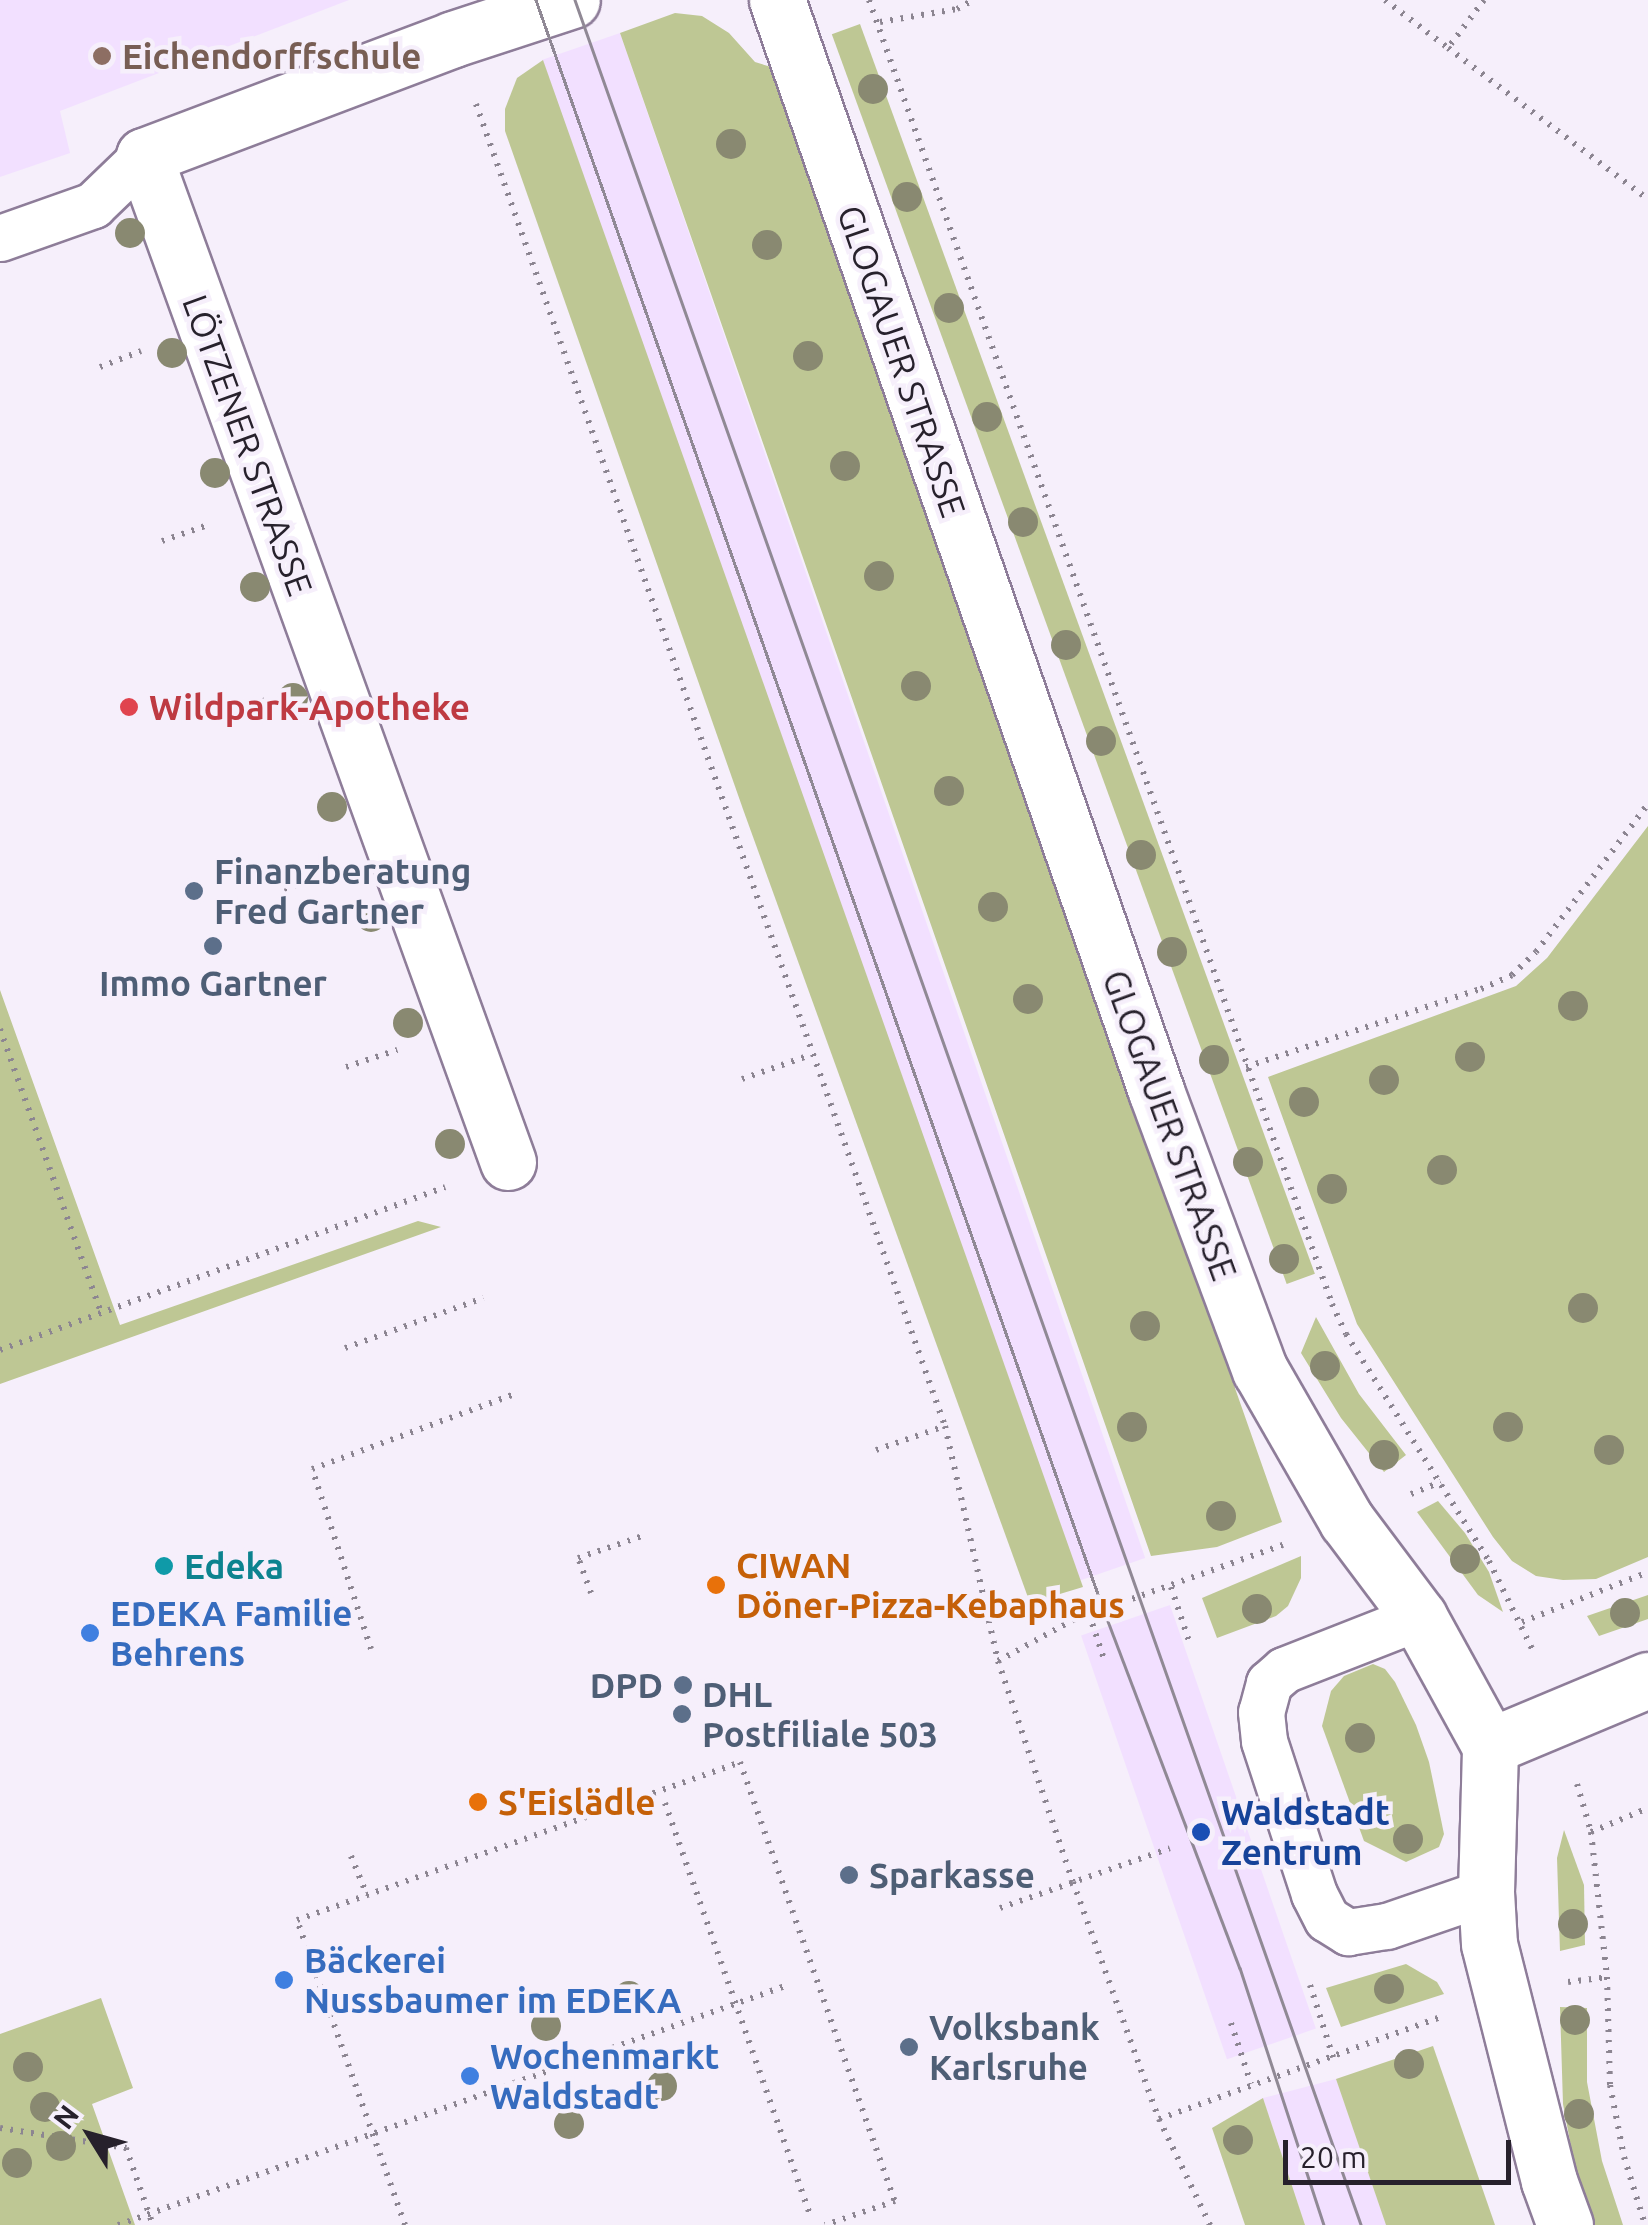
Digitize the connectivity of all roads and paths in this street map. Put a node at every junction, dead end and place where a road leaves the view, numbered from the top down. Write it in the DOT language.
graph roads {
  1 [pos="572,0"];
  2 [pos="777,0"];
  3 [pos="869,0"];
  4 [pos="973,0"];
  5 [pos="1385,0"];
  6 [pos="1484,0"];
  7 [pos="880,22"];
  8 [pos="453,39"];
  9 [pos="1448,48"];
  10 [pos="144,156"];
  11 [pos="1648,199"];
  12 [pos="0,238"];
  13 [pos="144,350"];
  14 [pos="100,366"];
  15 [pos="270,698"];
  16 [pos="223,716"];
  17 [pos="1648,804"];
  18 [pos="0,1029"];
  19 [pos="398,1050"];
  20 [pos="810,1055"];
  21 [pos="1246,1066"];
  22 [pos="346,1067"];
  23 [pos="742,1079"];
  24 [pos="508,1162"];
  25 [pos="484,1298"];
  26 [pos="102,1312"];
  27 [pos="345,1348"];
  28 [pos="0,1350"];
  29 [pos="518,1393"];
  30 [pos="945,1426"];
  31 [pos="876,1450"];
  32 [pos="1347,1521"];
  33 [pos="645,1535"];
  34 [pos="1648,1572"];
  35 [pos="1170,1587"];
  36 [pos="591,1593"];
  37 [pos="1089,1614"];
  38 [pos="1419,1616"];
  39 [pos="1522,1622"];
  40 [pos="1189,1641"];
  41 [pos="371,1648"];
  42 [pos="998,1661"];
  43 [pos="1105,1662"];
  44 [pos="1648,1680"];
  45 [pos="1558,1716"];
  46 [pos="1490,1746"];
  47 [pos="666,1803"];
  48 [pos="1648,1808"];
  49 [pos="1591,1832"];
  50 [pos="1170,1848"];
  51 [pos="351,1856"];
  52 [pos="1073,1882"];
  53 [pos="1486,1892"];
  54 [pos="366,1896"];
  55 [pos="1000,1908"];
  56 [pos="1310,1985"];
  57 [pos="785,1986"];
  58 [pos="1501,1998"];
  59 [pos="736,2003"];
  60 [pos="1231,2022"];
  61 [pos="1333,2057"];
  62 [pos="1251,2084"];
  63 [pos="1159,2118"];
  64 [pos="0,2128"];
  65 [pos="373,2134"];
  66 [pos="148,2214"];
  67 [pos="811,2217"];
  68 [pos="118,2225"];
  69 [pos="152,2225"];
  70 [pos="405,2225"];
  71 [pos="825,2225"];
  72 [pos="1210,2225"];
  73 [pos="1565,2225"];
  74 [pos="1645,2225"];
  1 -- 8 [label="street"];
  2 -- 32 [label="street, GLOGAUER STRASSE"];
  3 -- 7 [label="path"];
  4 -- 7 [label="path"];
  5 -- 9 [label="path"];
  6 -- 9 [label="path"];
  7 -- 21 [label="path"];
  8 -- 10 [label="street"];
  8 -- 20 [label="path"];
  9 -- 11 [label="path"];
  10 -- 12 [label="lane"];
  10 -- 24 [label="street, LÖTZENER STRASSE"];
  13 -- 14 [label="path"];
  15 -- 16 [label="path"];
  17 -- 21 [label="path"];
  18 -- 26 [label="path"];
  19 -- 22 [label="path"];
  20 -- 23 [label="path"];
  20 -- 30 [label="path"];
  21 -- 39 [label="path"];
  24 -- 26 [label="path"];
  25 -- 27 [label="path"];
  26 -- 28 [label="path"];
  29 -- 41 [label="path"];
  30 -- 31 [label="path"];
  30 -- 42 [label="path"];
  32 -- 35 [label="path"];
  32 -- 38 [label="street, GLOGAUER STRASSE"];
  33 -- 36 [label="path"];
  34 -- 39 [label="path"];
  35 -- 37 [label="path"];
  35 -- 40 [label="path"];
  37 -- 42 [label="path"];
  37 -- 43 [label="path"];
  38 -- 46 [label="street, GLOGAUER STRASSE"];
  38 -- 53 [label="lane"];
  39 -- 45 [label="path"];
  42 -- 52 [label="path"];
  44 -- 45 [label="street"];
  45 -- 46 [label="street"];
  45 -- 49 [label="path"];
  46 -- 53 [label="street"];
  47 -- 59 [label="path"];
  48 -- 49 [label="path"];
  49 -- 74 [label="path"];
  50 -- 52 [label="path"];
  51 -- 54 [label="path"];
  52 -- 55 [label="path"];
  52 -- 63 [label="path"];
  53 -- 58 [label="street"];
  54 -- 65 [label="path"];
  54 -- 71 [label="path"];
  56 -- 61 [label="path"];
  57 -- 59 [label="path"];
  58 -- 61 [label="path"];
  58 -- 73 [label="street"];
  59 -- 65 [label="path"];
  59 -- 67 [label="path"];
  60 -- 62 [label="path"];
  61 -- 62 [label="path"];
  62 -- 63 [label="path"];
  63 -- 72 [label="path"];
  64 -- 66 [label="path"];
  65 -- 66 [label="path"];
  65 -- 70 [label="path"];
  66 -- 68 [label="path"];
  66 -- 69 [label="path"];
}
